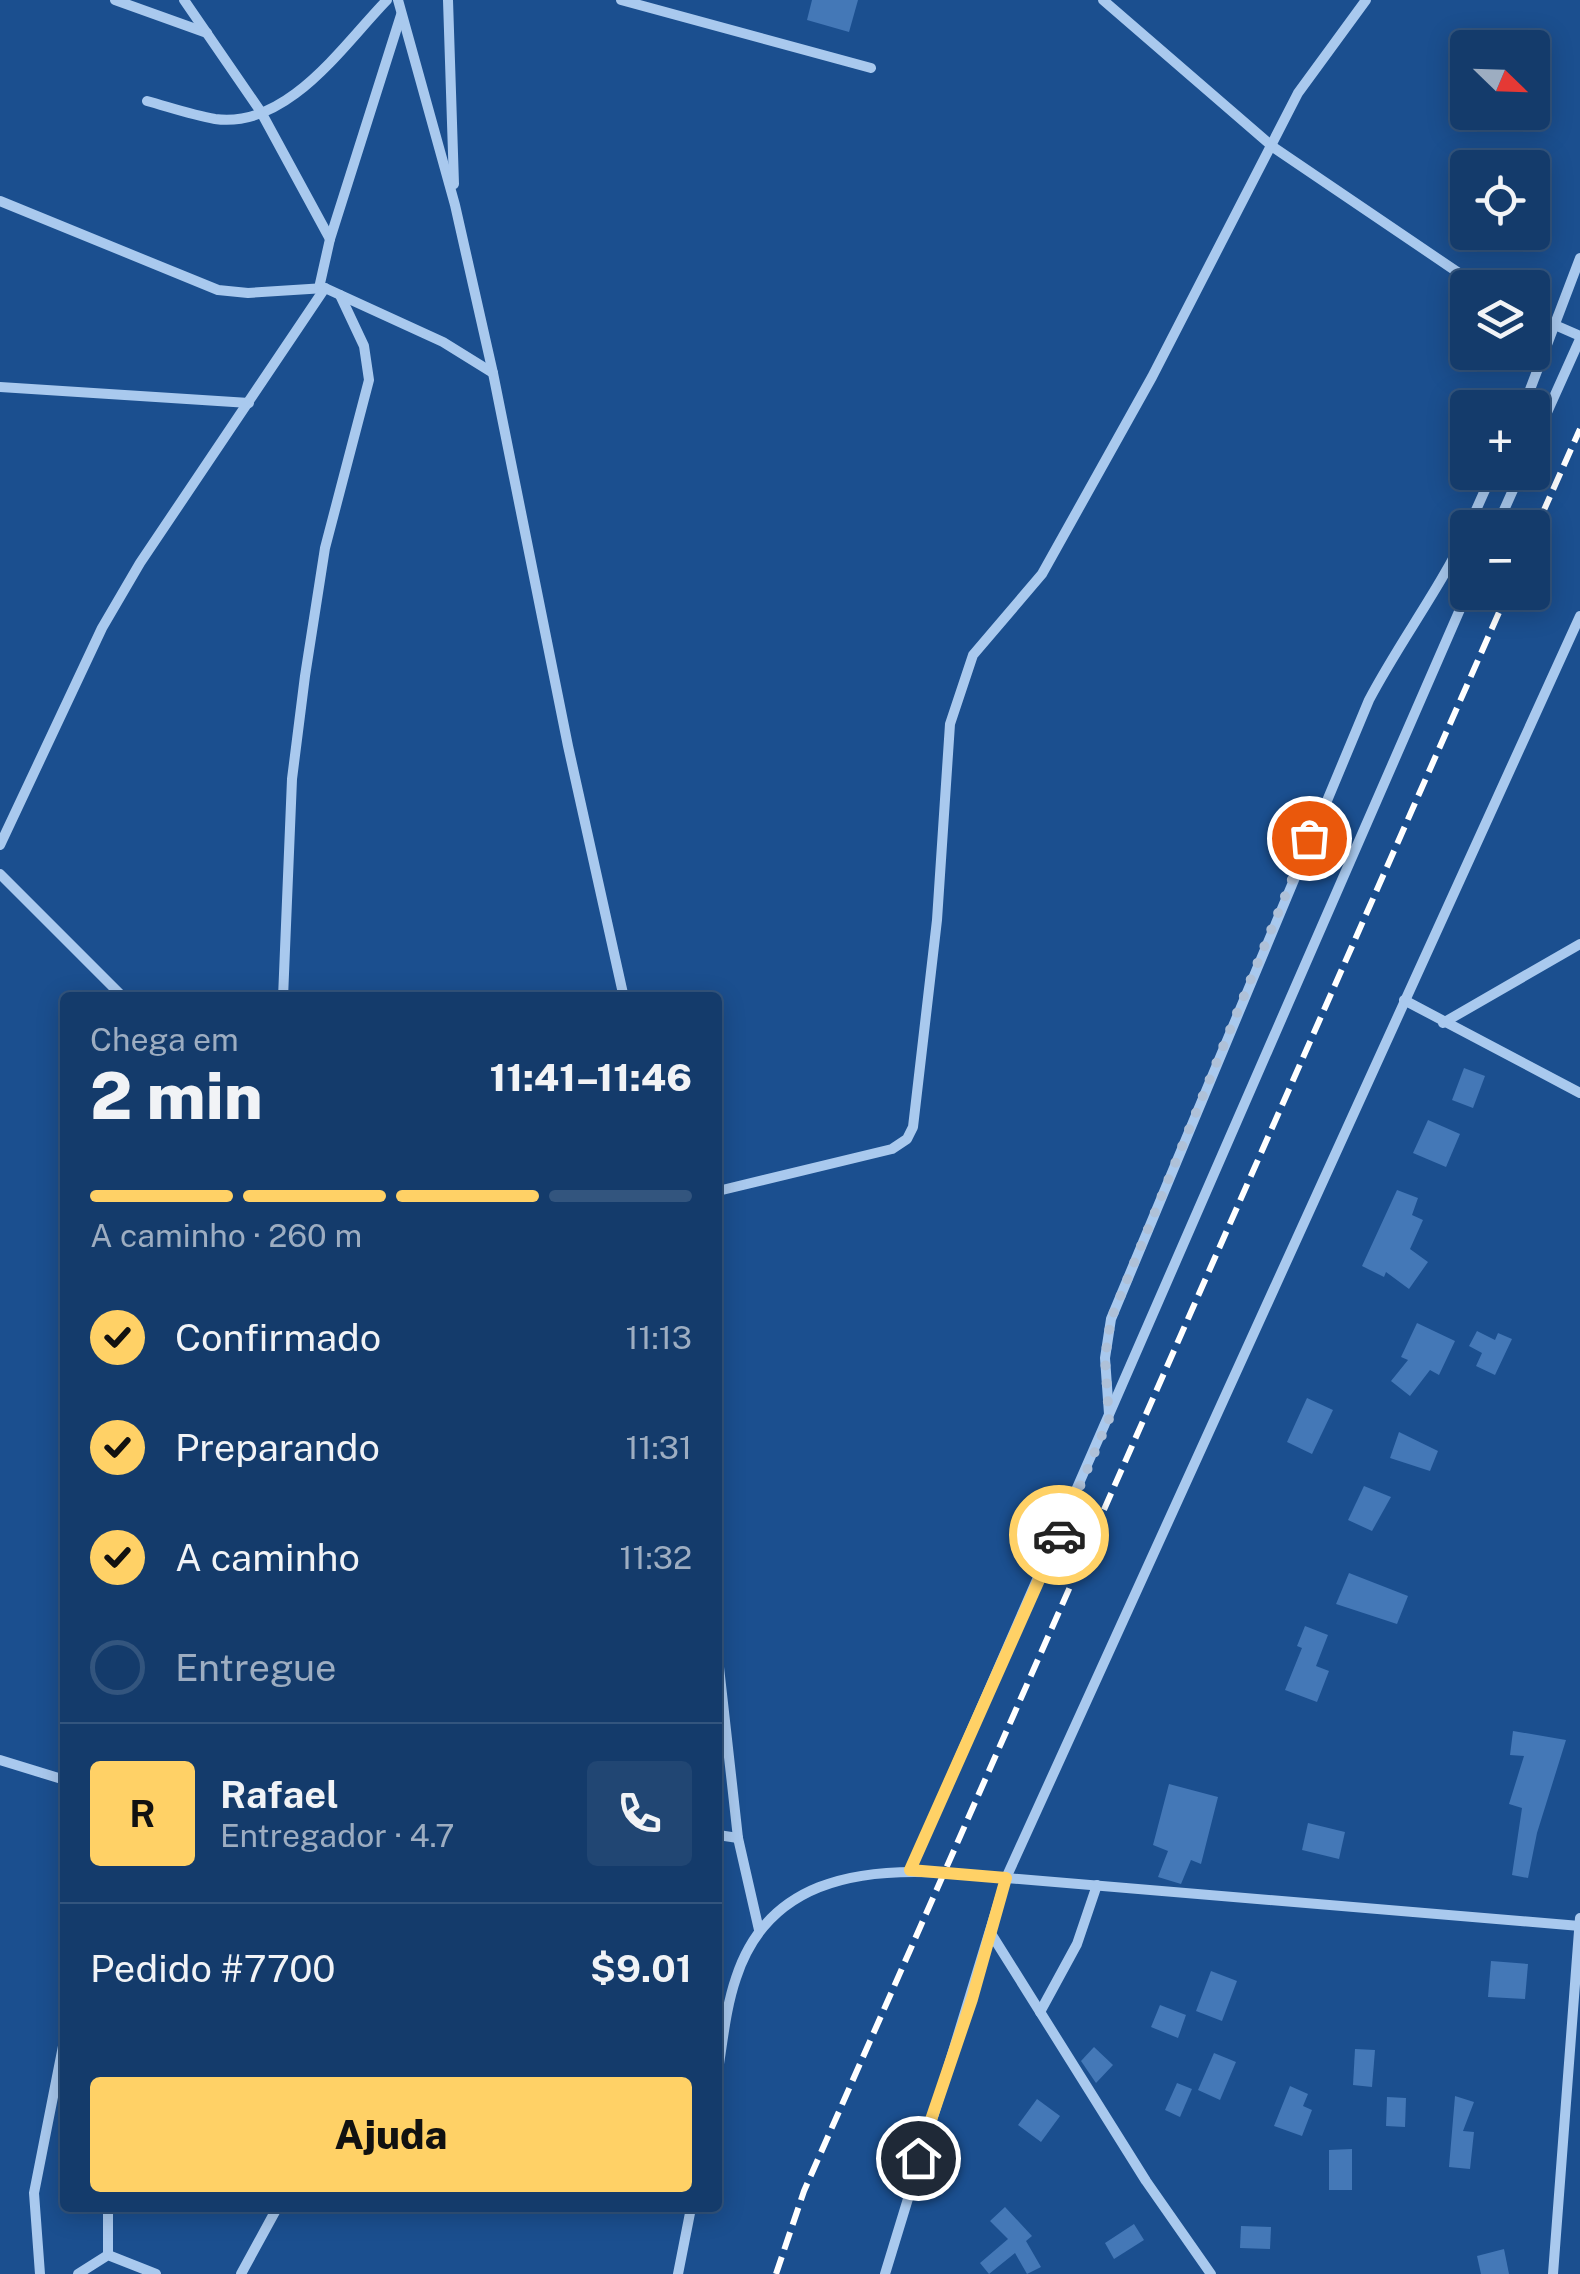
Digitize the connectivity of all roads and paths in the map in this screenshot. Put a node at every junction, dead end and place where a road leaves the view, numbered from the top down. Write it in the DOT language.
graph roads {
  1 [pos="116,0"];
  2 [pos="184,0"];
  3 [pos="386,0"];
  4 [pos="398,0"];
  5 [pos="448,0"];
  6 [pos="621,0"];
  7 [pos="1103,0"];
  8 [pos="1366,0"];
  9 [pos="402,14"];
  10 [pos="208,34"];
  11 [pos="871,68"];
  12 [pos="147,101"];
  13 [pos="261,112"];
  14 [pos="1273,146"];
  15 [pos="0,202"];
  16 [pos="455,205"];
  17 [pos="330,239"];
  18 [pos="1580,258"];
  19 [pos="1455,270"];
  20 [pos="322,288"];
  21 [pos="340,296"];
  22 [pos="1550,325"];
  23 [pos="1554,327"];
  24 [pos="1580,338"];
  25 [pos="493,373"];
  26 [pos="0,386"];
  27 [pos="1529,390"];
  28 [pos="249,403"];
  29 [pos="1550,406"];
  30 [pos="1450,567"];
  31 [pos="1460,610"];
  32 [pos="1580,616"];
  33 [pos="0,845"];
  34 [pos="0,874"];
  35 [pos="1580,944"];
  36 [pos="118,992"];
  37 [pos="283,992"];
  38 [pos="623,992"];
  39 [pos="1404,1000"];
  40 [pos="1443,1023"];
  41 [pos="1580,1093"];
  42 [pos="722,1190"];
  43 [pos="1109,1419"];
  44 [pos="722,1694"];
  45 [pos="0,1760"];
  46 [pos="60,1778"];
  47 [pos="722,1836"];
  48 [pos="738,1838"];
  49 [pos="910,1870"];
  50 [pos="1006,1878"];
  51 [pos="1097,1886"];
  52 [pos="1580,1923"];
  53 [pos="759,1930"];
  54 [pos="990,1932"];
  55 [pos="1040,2012"];
  56 [pos="722,2035"];
  57 [pos="60,2061"];
  58 [pos="108,2212"];
  59 [pos="275,2212"];
  60 [pos="690,2212"];
  61 [pos="108,2255"];
  62 [pos="40,2274"];
  63 [pos="78,2274"];
  64 [pos="156,2274"];
  65 [pos="241,2274"];
  66 [pos="678,2274"];
  67 [pos="885,2274"];
  68 [pos="1211,2274"];
  69 [pos="1553,2274"];
  1 -- 10 [label="street"];
  2 -- 10 [label="street"];
  3 -- 13 [label="street"];
  4 -- 9 [label="street"];
  5 -- 16 [label="street"];
  6 -- 11 [label="street"];
  7 -- 14 [label="street"];
  8 -- 14 [label="street"];
  9 -- 16 [label="street"];
  9 -- 17 [label="street"];
  10 -- 13 [label="street"];
  12 -- 13 [label="street"];
  13 -- 17 [label="street"];
  14 -- 19 [label="street"];
  14 -- 42 [label="street"];
  15 -- 20 [label="street"];
  16 -- 25 [label="street"];
  17 -- 20 [label="street"];
  18 -- 23 [label="street"];
  20 -- 21 [label="street"];
  20 -- 28 [label="street"];
  21 -- 25 [label="street"];
  21 -- 37 [label="street"];
  22 -- 23 [label="street"];
  23 -- 24 [label="street"];
  23 -- 27 [label="street"];
  24 -- 29 [label="street"];
  25 -- 38 [label="street"];
  26 -- 28 [label="street"];
  28 -- 33 [label="street"];
  30 -- 43 [label="street"];
  31 -- 43 [label="street"];
  32 -- 39 [label="street"];
  34 -- 36 [label="street"];
  35 -- 40 [label="street"];
  39 -- 40 [label="street"];
  39 -- 50 [label="street"];
  40 -- 41 [label="street"];
  43 -- 49 [label="street"];
  44 -- 48 [label="street"];
  45 -- 46 [label="street"];
  47 -- 48 [label="street"];
  48 -- 53 [label="street"];
  49 -- 50 [label="street"];
  49 -- 53 [label="street"];
  50 -- 51 [label="street"];
  50 -- 54 [label="street"];
  51 -- 52 [label="street"];
  51 -- 55 [label="street"];
  52 -- 69 [label="street"];
  53 -- 56 [label="street"];
  54 -- 55 [label="street"];
  54 -- 67 [label="street"];
  55 -- 68 [label="street"];
  57 -- 62 [label="street"];
  58 -- 61 [label="street"];
  59 -- 65 [label="street"];
  60 -- 66 [label="street"];
  61 -- 63 [label="street"];
  61 -- 64 [label="street"];
}
